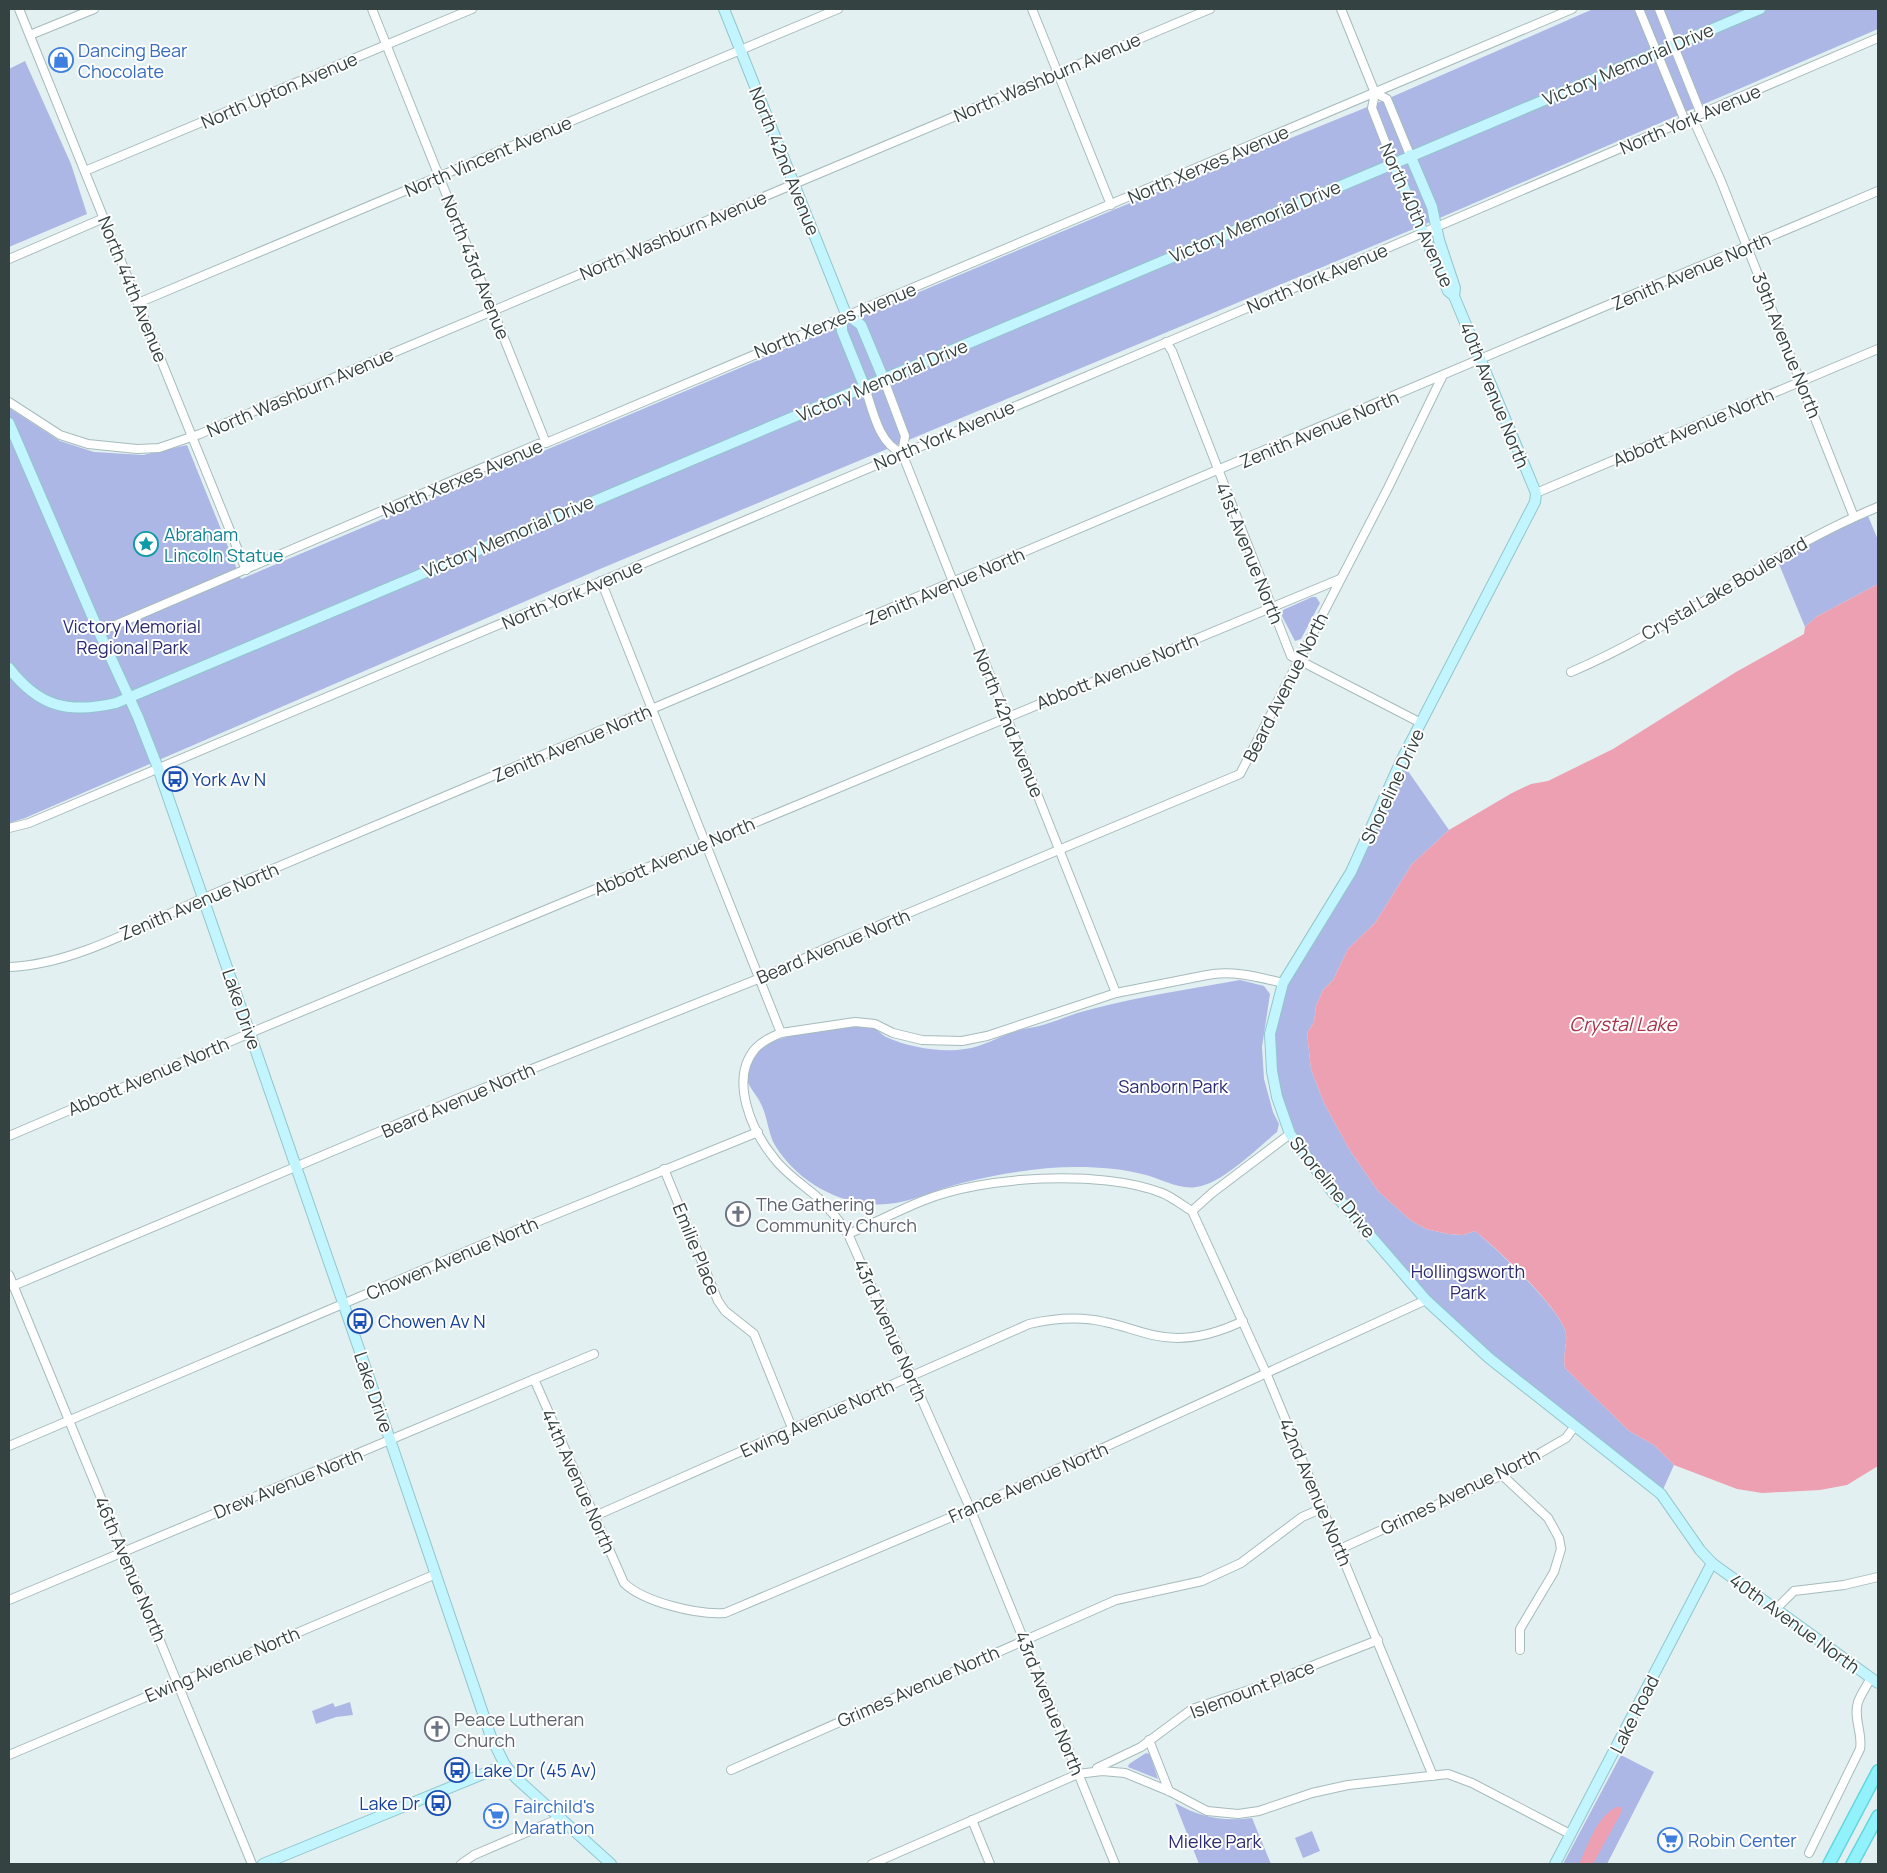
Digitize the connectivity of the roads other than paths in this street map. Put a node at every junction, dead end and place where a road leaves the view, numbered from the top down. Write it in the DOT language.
graph roads {
  1 [pos="20,9"];
  2 [pos="94,9"];
  3 [pos="372,9"];
  4 [pos="472,9"];
  5 [pos="724,9"];
  6 [pos="838,9"];
  7 [pos="1032,9"];
  8 [pos="1210,9"];
  9 [pos="1341,9"];
  10 [pos="1572,9"];
  11 [pos="1639,9"];
  12 [pos="1659,9"];
  13 [pos="1760,9"];
  14 [pos="30,35"];
  15 [pos="1878,38"];
  16 [pos="387,45"];
  17 [pos="1674,45"];
  18 [pos="741,50"];
  19 [pos="1656,54"];
  20 [pos="1058,72"];
  21 [pos="1375,93"];
  22 [pos="1701,114"];
  23 [pos="1693,119"];
  24 [pos="1685,121"];
  25 [pos="1410,155"];
  26 [pos="1393,162"];
  27 [pos="85,171"];
  28 [pos="439,176"];
  29 [pos="794,184"];
  30 [pos="1878,191"];
  31 [pos="1111,205"];
  32 [pos="104,218"];
  33 [pos="1436,228"];
  34 [pos="1422,233"];
  35 [pos="1748,246"];
  36 [pos="9,259"];
  37 [pos="1454,296"];
  38 [pos="138,303"];
  39 [pos="493,311"];
  40 [pos="846,314"];
  41 [pos="1166,342"];
  42 [pos="1878,349"];
  43 [pos="1481,360"];
  44 [pos="1442,377"];
  45 [pos="884,380"];
  46 [pos="1801,382"];
  47 [pos="864,388"];
  48 [pos="9,402"];
  49 [pos="9,423"];
  50 [pos="192,437"];
  51 [pos="546,443"];
  52 [pos="902,453"];
  53 [pos="1217,471"];
  54 [pos="1536,493"];
  55 [pos="1878,506"];
  56 [pos="1854,517"];
  57 [pos="246,570"];
  58 [pos="1340,579"];
  59 [pos="601,581"];
  60 [pos="954,583"];
  61 [pos="1272,607"];
  62 [pos="99,632"];
  63 [pos="1299,660"];
  64 [pos="9,669"];
  65 [pos="1572,672"];
  66 [pos="129,698"];
  67 [pos="652,709"];
  68 [pos="1006,716"];
  69 [pos="1420,724"];
  70 [pos="158,768"];
  71 [pos="9,828"];
  72 [pos="705,843"];
  73 [pos="1059,850"];
  74 [pos="204,898"];
  75 [pos="9,967"];
  76 [pos="760,978"];
  77 [pos="1283,983"];
  78 [pos="1116,993"];
  79 [pos="250,1032"];
  80 [pos="781,1033"];
  81 [pos="758,1132"];
  82 [pos="1290,1134"];
  83 [pos="9,1136"];
  84 [pos="296,1166"];
  85 [pos="664,1169"];
  86 [pos="1192,1211"];
  87 [pos="848,1234"];
  88 [pos="9,1275"];
  89 [pos="13,1286"];
  90 [pos="1426,1300"];
  91 [pos="344,1304"];
  92 [pos="1243,1321"];
  93 [pos="594,1354"];
  94 [pos="1267,1375"];
  95 [pos="912,1376"];
  96 [pos="534,1379"];
  97 [pos="69,1421"];
  98 [pos="1575,1426"];
  99 [pos="792,1428"];
  100 [pos="390,1440"];
  101 [pos="9,1446"];
  102 [pos="1502,1475"];
  103 [pos="970,1508"];
  104 [pos="1323,1508"];
  105 [pos="595,1516"];
  106 [pos="1340,1549"];
  107 [pos="123,1551"];
  108 [pos="1712,1563"];
  109 [pos="436,1574"];
  110 [pos="1878,1577"];
  111 [pos="624,1584"];
  112 [pos="9,1600"];
  113 [pos="1776,1608"];
  114 [pos="1024,1639"];
  115 [pos="1378,1640"];
  116 [pos="1520,1650"];
  117 [pos="1874,1680"];
  118 [pos="178,1682"];
  119 [pos="1148,1740"];
  120 [pos="9,1755"];
  121 [pos="505,1765"];
  122 [pos="730,1770"];
  123 [pos="1878,1771"];
  124 [pos="1078,1774"];
  125 [pos="1434,1776"];
  126 [pos="1169,1791"];
  127 [pos="1878,1816"];
  128 [pos="560,1818"];
  129 [pos="972,1820"];
  130 [pos="1570,1834"];
  131 [pos="1809,1853"];
  132 [pos="252,1864"];
  133 [pos="263,1864"];
  134 [pos="461,1864"];
  135 [pos="611,1864"];
  136 [pos="872,1864"];
  137 [pos="990,1864"];
  138 [pos="1115,1864"];
  139 [pos="1555,1864"];
  140 [pos="1829,1864"];
  141 [pos="1852,1864"];
  1 -- 14 [label="street, North 44th Avenue"];
  2 -- 14 [label="street"];
  3 -- 16 [label="street, North 43rd Avenue"];
  4 -- 16 [label="street, North Upton Avenue"];
  5 -- 18 [label="street, North 42nd Avenue"];
  6 -- 18 [label="street, North Vincent Avenue"];
  7 -- 20 [label="street"];
  8 -- 20 [label="street, North Washburn Avenue"];
  9 -- 21 [label="street, North 40th Avenue"];
  10 -- 21 [label="street, North Xerxes Avenue"];
  11 -- 19 [label="street"];
  12 -- 17 [label="street"];
  13 -- 17 [label="street, Victory Memorial Drive"];
  14 -- 27 [label="street, North 44th Avenue"];
  15 -- 22 [label="street, North York Avenue"];
  16 -- 27 [label="street, North Upton Avenue"];
  16 -- 28 [label="street, North 43rd Avenue"];
  17 -- 19 [label="street, Victory Memorial Drive"];
  17 -- 22 [label="street"];
  18 -- 28 [label="street, North Vincent Avenue"];
  18 -- 29 [label="street, North 42nd Avenue"];
  19 -- 24 [label="street"];
  19 -- 25 [label="street, Victory Memorial Drive"];
  20 -- 29 [label="street, North Washburn Avenue"];
  20 -- 31 [label="street"];
  21 -- 25 [label="street, North 40th Avenue"];
  21 -- 26 [label="street, North 40th Avenue"];
  21 -- 31 [label="street, North Xerxes Avenue"];
  22 -- 23 [label="street, North York Avenue"];
  23 -- 24 [label="street, North York Avenue"];
  23 -- 35 [label="street, 39th Avenue North"];
  24 -- 33 [label="street, North York Avenue"];
  25 -- 26 [label="street, Victory Memorial Drive"];
  25 -- 33 [label="street, North 40th Avenue"];
  26 -- 34 [label="street, North 40th Avenue"];
  26 -- 45 [label="street, Victory Memorial Drive"];
  27 -- 32 [label="street, North 44th Avenue"];
  28 -- 38 [label="street, North Vincent Avenue"];
  28 -- 39 [label="street, North 43rd Avenue"];
  29 -- 39 [label="street, North Washburn Avenue"];
  29 -- 40 [label="street, North 42nd Avenue"];
  30 -- 35 [label="street, Zenith Avenue North"];
  31 -- 40 [label="street, North Xerxes Avenue"];
  32 -- 36 [label="street"];
  32 -- 38 [label="street, North 44th Avenue"];
  33 -- 34 [label="street, North York Avenue"];
  33 -- 37 [label="street, North 40th Avenue"];
  34 -- 37 [label="street, North 40th Avenue"];
  34 -- 41 [label="street, North York Avenue"];
  35 -- 43 [label="street, Zenith Avenue North"];
  35 -- 46 [label="street, 39th Avenue North"];
  37 -- 43 [label="street, 40th Avenue North"];
  38 -- 50 [label="street, North 44th Avenue"];
  39 -- 50 [label="street, North Washburn Avenue"];
  39 -- 51 [label="street, North 43rd Avenue"];
  40 -- 45 [label="street, North 42nd Avenue"];
  40 -- 47 [label="street, North 42nd Avenue"];
  40 -- 51 [label="street, North Xerxes Avenue"];
  41 -- 52 [label="street, North York Avenue"];
  41 -- 53 [label="street, 41st Avenue North"];
  42 -- 46 [label="street, Abbott Avenue North"];
  43 -- 44 [label="street, Zenith Avenue North"];
  43 -- 54 [label="street, 40th Avenue North"];
  44 -- 53 [label="street, Zenith Avenue North"];
  44 -- 58 [label="street, Beard Avenue North"];
  45 -- 47 [label="street, Victory Memorial Drive"];
  45 -- 52 [label="street, North 42nd Avenue"];
  46 -- 54 [label="street, Abbott Avenue North"];
  46 -- 56 [label="street, 39th Avenue North"];
  47 -- 52 [label="street, North 42nd Avenue"];
  47 -- 66 [label="street, Victory Memorial Drive"];
  48 -- 50 [label="street, North Washburn Avenue"];
  49 -- 62 [label="street, Lake Drive"];
  50 -- 57 [label="street, North 44th Avenue"];
  51 -- 57 [label="street, North Xerxes Avenue"];
  52 -- 59 [label="street, North York Avenue"];
  52 -- 60 [label="street, North 42nd Avenue"];
  53 -- 60 [label="street, Zenith Avenue North"];
  53 -- 61 [label="street, 41st Avenue North"];
  54 -- 69 [label="street, Shoreline Drive"];
  55 -- 56 [label="street, Crystal Lake Boulevard"];
  56 -- 65 [label="street, Crystal Lake Boulevard"];
  57 -- 62 [label="street, North Xerxes Avenue"];
  58 -- 61 [label="street, Abbott Avenue North"];
  58 -- 63 [label="street, Beard Avenue North"];
  59 -- 67 [label="street"];
  59 -- 70 [label="street, North York Avenue"];
  60 -- 67 [label="street, Zenith Avenue North"];
  60 -- 68 [label="street, North 42nd Avenue"];
  61 -- 63 [label="street, 41st Avenue North"];
  61 -- 68 [label="street, Abbott Avenue North"];
  62 -- 66 [label="street, Lake Drive"];
  63 -- 69 [label="street, 41st Avenue North"];
  63 -- 73 [label="street, Beard Avenue North"];
  64 -- 66 [label="street, Victory Memorial Drive"];
  66 -- 70 [label="street, Lake Drive"];
  67 -- 72 [label="street"];
  67 -- 74 [label="street, Zenith Avenue North"];
  68 -- 72 [label="street, Abbott Avenue North"];
  68 -- 73 [label="street, North 42nd Avenue"];
  69 -- 77 [label="street, Shoreline Drive"];
  70 -- 71 [label="street, North York Avenue"];
  70 -- 74 [label="street, Lake Drive"];
  72 -- 76 [label="street"];
  72 -- 79 [label="street, Abbott Avenue North"];
  73 -- 76 [label="street, Beard Avenue North"];
  73 -- 78 [label="street, North 42nd Avenue"];
  74 -- 75 [label="street, Zenith Avenue North"];
  74 -- 79 [label="street, Lake Drive"];
  76 -- 80 [label="street"];
  76 -- 84 [label="street, Beard Avenue North"];
  77 -- 78 [label="street"];
  77 -- 82 [label="street, Shoreline Drive"];
  78 -- 80 [label="street"];
  79 -- 83 [label="street, Abbott Avenue North"];
  79 -- 84 [label="street, Lake Drive"];
  80 -- 81 [label="street, 43rd Avenue North"];
  81 -- 85 [label="street, Chowen Avenue North"];
  81 -- 87 [label="street, 43rd Avenue North"];
  82 -- 86 [label="street"];
  82 -- 90 [label="street, Shoreline Drive"];
  84 -- 89 [label="street, Beard Avenue North"];
  84 -- 91 [label="street, Lake Drive"];
  85 -- 91 [label="street, Chowen Avenue North"];
  85 -- 99 [label="street, Emilie Place"];
  86 -- 87 [label="street"];
  86 -- 92 [label="street, 42nd Avenue North"];
  87 -- 95 [label="street, 43rd Avenue North"];
  88 -- 89 [label="street, 46th Avenue North"];
  89 -- 97 [label="street, 46th Avenue North"];
  90 -- 94 [label="street, France Avenue North"];
  90 -- 98 [label="street, Shoreline Drive"];
  91 -- 97 [label="street, Chowen Avenue North"];
  91 -- 100 [label="street, Lake Drive"];
  92 -- 94 [label="street, 42nd Avenue North"];
  92 -- 95 [label="street, Ewing Avenue North"];
  93 -- 96 [label="street, Drew Avenue North"];
  94 -- 103 [label="street, France Avenue North"];
  94 -- 104 [label="street, 42nd Avenue North"];
  95 -- 99 [label="street, Ewing Avenue North"];
  95 -- 103 [label="street, 43rd Avenue North"];
  96 -- 100 [label="street, Drew Avenue North"];
  96 -- 105 [label="street, 44th Avenue North"];
  97 -- 101 [label="street, Chowen Avenue North"];
  97 -- 107 [label="street, 46th Avenue North"];
  98 -- 102 [label="street, Grimes Avenue North"];
  98 -- 108 [label="street, Shoreline Drive"];
  99 -- 105 [label="street, Ewing Avenue North"];
  100 -- 107 [label="street, Drew Avenue North"];
  100 -- 109 [label="street, Lake Drive"];
  102 -- 106 [label="street, Grimes Avenue North"];
  102 -- 116 [label="street"];
  103 -- 111 [label="street, France Avenue North"];
  103 -- 114 [label="street, 43rd Avenue North"];
  104 -- 106 [label="street, 42nd Avenue North"];
  104 -- 114 [label="street, Grimes Avenue North"];
  105 -- 111 [label="street, 44th Avenue North"];
  106 -- 115 [label="street, 42nd Avenue North"];
  107 -- 112 [label="street, Drew Avenue North"];
  107 -- 118 [label="street, 46th Avenue North"];
  108 -- 113 [label="street, 40th Avenue North"];
  108 -- 130 [label="street, Lake Road"];
  109 -- 118 [label="street, Ewing Avenue North"];
  109 -- 121 [label="street, Lake Drive"];
  110 -- 113 [label="street"];
  113 -- 117 [label="street, 40th Avenue North"];
  114 -- 122 [label="street, Grimes Avenue North"];
  114 -- 124 [label="street, 43rd Avenue North"];
  115 -- 119 [label="street, Islemount Place"];
  115 -- 125 [label="street, 42nd Avenue North"];
  117 -- 131 [label="street"];
  118 -- 120 [label="street, Ewing Avenue North"];
  118 -- 132 [label="street, 46th Avenue North"];
  119 -- 124 [label="street, Islemount Place"];
  119 -- 126 [label="street"];
  121 -- 128 [label="street, Lake Drive"];
  121 -- 133 [label="street"];
  123 -- 140 [label="main road"];
  124 -- 126 [label="street"];
  124 -- 129 [label="street"];
  124 -- 138 [label="street, 43rd Avenue North"];
  125 -- 126 [label="street"];
  125 -- 130 [label="street"];
  127 -- 141 [label="main road"];
  128 -- 134 [label="street"];
  128 -- 135 [label="street, Lake Drive"];
  129 -- 136 [label="street"];
  129 -- 137 [label="street"];
  130 -- 139 [label="street, Lake Road"];
}
